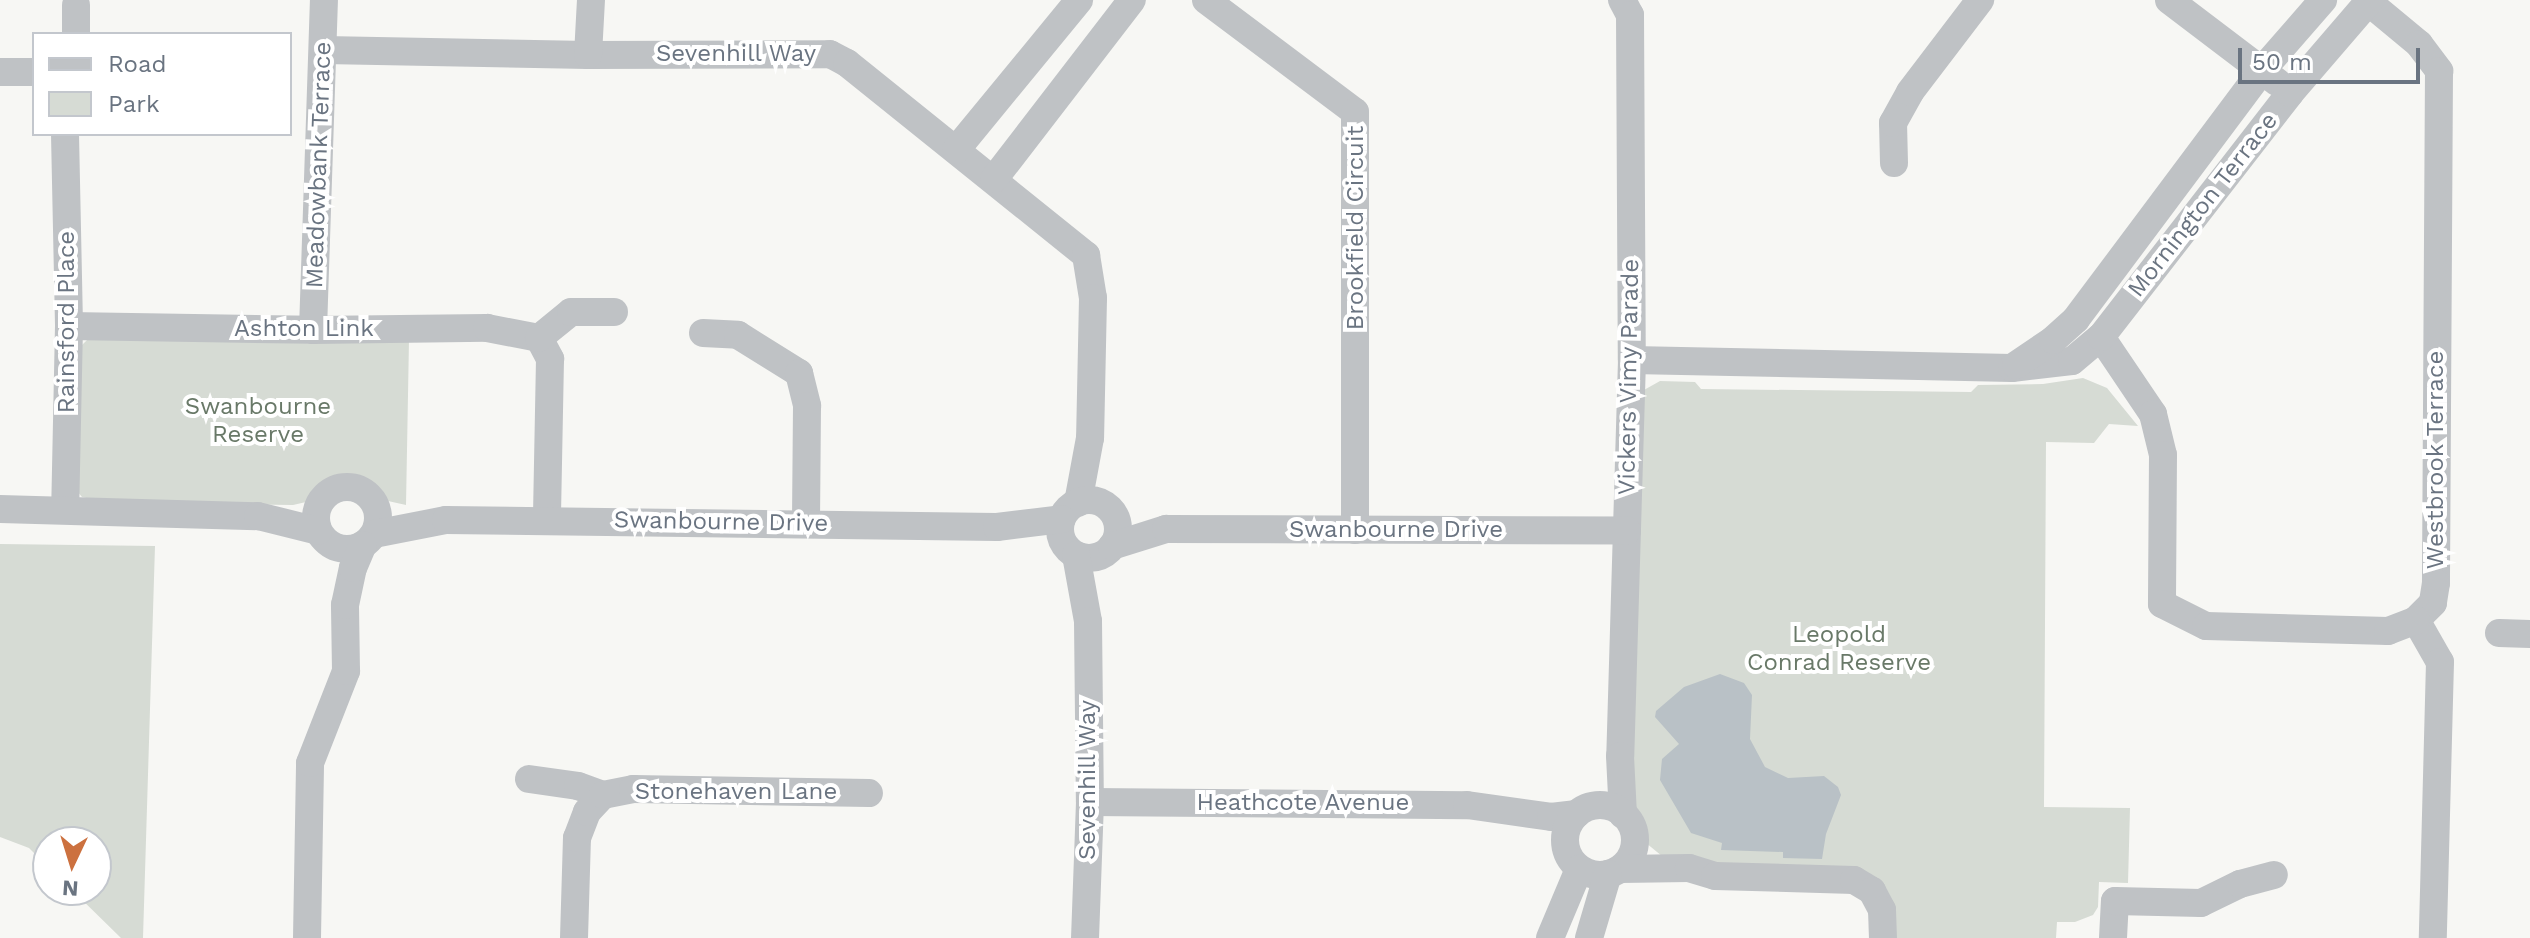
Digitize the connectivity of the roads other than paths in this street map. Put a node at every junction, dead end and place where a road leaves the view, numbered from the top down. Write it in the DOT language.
graph roads {
  1 [pos="324,0"];
  2 [pos="591,0"];
  3 [pos="1079,0"];
  4 [pos="1132,0"];
  5 [pos="1206,0"];
  6 [pos="1622,0"];
  7 [pos="1980,0"];
  8 [pos="2169,0"];
  9 [pos="2323,0"];
  10 [pos="2368,1"];
  11 [pos="76,5"];
  12 [pos="76,32"];
  13 [pos="324,50"];
  14 [pos="588,55"];
  15 [pos="2262,70"];
  16 [pos="0,72"];
  17 [pos="32,72"];
  18 [pos="2290,93"];
  19 [pos="65,136"];
  20 [pos="956,150"];
  21 [pos="1894,163"];
  22 [pos="994,179"];
  23 [pos="614,312"];
  24 [pos="69,326"];
  25 [pos="313,330"];
  26 [pos="703,333"];
  27 [pos="2101,337"];
  28 [pos="539,338"];
  29 [pos="1632,360"];
  30 [pos="2012,368"];
  31 [pos="376,505"];
  32 [pos="0,509"];
  33 [pos="65,510"];
  34 [pos="446,520"];
  35 [pos="547,520"];
  36 [pos="806,523"];
  37 [pos="321,528"];
  38 [pos="1088,529"];
  39 [pos="1355,530"];
  40 [pos="1627,531"];
  41 [pos="368,540"];
  42 [pos="345,605"];
  43 [pos="2416,620"];
  44 [pos="2499,633"];
  45 [pos="2530,634"];
  46 [pos="1620,756"];
  47 [pos="529,779"];
  48 [pos="869,793"];
  49 [pos="603,795"];
  50 [pos="1090,802"];
  51 [pos="1586,810"];
  52 [pos="1514,814"];
  53 [pos="1629,825"];
  54 [pos="1573,860"];
  55 [pos="1689,868"];
  56 [pos="1614,871"];
  57 [pos="2274,875"];
  58 [pos="307,938"];
  59 [pos="574,938"];
  60 [pos="1085,938"];
  61 [pos="1550,938"];
  62 [pos="1589,938"];
  63 [pos="1883,938"];
  64 [pos="2113,938"];
  65 [pos="2433,938"];
  1 -- 13 [label="street, Meadowbank Terrace"];
  2 -- 14 [label="street"];
  3 -- 20 [label="street"];
  4 -- 22 [label="street"];
  5 -- 39 [label="street, Brookfield Circuit"];
  6 -- 29 [label="street, Vickers Vimy Parade"];
  7 -- 21 [label="street"];
  8 -- 15 [label="street"];
  9 -- 15 [label="street, Mornington Terrace"];
  10 -- 18 [label="street, Mornington Terrace"];
  10 -- 43 [label="street, Westbrook Terrace"];
  11 -- 12 [label="street"];
  13 -- 14 [label="street, Sevenhill Way"];
  13 -- 25 [label="street, Meadowbank Terrace"];
  14 -- 20 [label="street, Sevenhill Way"];
  15 -- 18 [label="street"];
  15 -- 30 [label="street, Mornington Terrace"];
  16 -- 17 [label="street"];
  18 -- 27 [label="street, Mornington Terrace"];
  19 -- 24 [label="street, Rainsford Place"];
  20 -- 22 [label="street, Sevenhill Way"];
  22 -- 38 [label="street, Sevenhill Way"];
  23 -- 28 [label="street"];
  24 -- 25 [label="street, Ashton Link"];
  24 -- 33 [label="street, Rainsford Place"];
  25 -- 28 [label="street, Ashton Link"];
  26 -- 36 [label="street"];
  27 -- 30 [label="street, Mornington Terrace"];
  27 -- 43 [label="street"];
  28 -- 35 [label="street"];
  29 -- 30 [label="street, Mornington Terrace"];
  29 -- 40 [label="street, Vickers Vimy Parade"];
  31 -- 34 [label="street, Swanbourne Drive"];
  31 -- 37 [label="street"];
  31 -- 41 [label="street"];
  32 -- 33 [label="street"];
  33 -- 37 [label="street"];
  34 -- 35 [label="street, Swanbourne Drive"];
  34 -- 41 [label="street, Swanbourne Drive"];
  35 -- 36 [label="street, Swanbourne Drive"];
  36 -- 38 [label="street, Swanbourne Drive"];
  37 -- 41 [label="street"];
  37 -- 42 [label="street"];
  38 -- 39 [label="street, Swanbourne Drive"];
  38 -- 50 [label="street, Sevenhill Way"];
  39 -- 40 [label="street, Swanbourne Drive"];
  40 -- 46 [label="street, Vickers Vimy Parade"];
  41 -- 42 [label="street"];
  42 -- 58 [label="street"];
  43 -- 65 [label="street"];
  44 -- 45 [label="street"];
  46 -- 51 [label="street, Vickers Vimy Parade"];
  46 -- 53 [label="street, Vickers Vimy Parade"];
  47 -- 49 [label="street, Stonehaven Lane"];
  48 -- 49 [label="street, Stonehaven Lane"];
  49 -- 59 [label="street, Stonehaven Lane"];
  50 -- 52 [label="street, Heathcote Avenue"];
  50 -- 60 [label="street, Sevenhill Way"];
  51 -- 52 [label="street, Heathcote Avenue"];
  51 -- 53 [label="street"];
  51 -- 54 [label="street"];
  52 -- 54 [label="street, Heathcote Avenue"];
  53 -- 55 [label="street"];
  53 -- 56 [label="street"];
  54 -- 56 [label="street"];
  54 -- 61 [label="street"];
  55 -- 56 [label="street"];
  55 -- 63 [label="street"];
  56 -- 62 [label="street"];
  57 -- 64 [label="street"];
}
